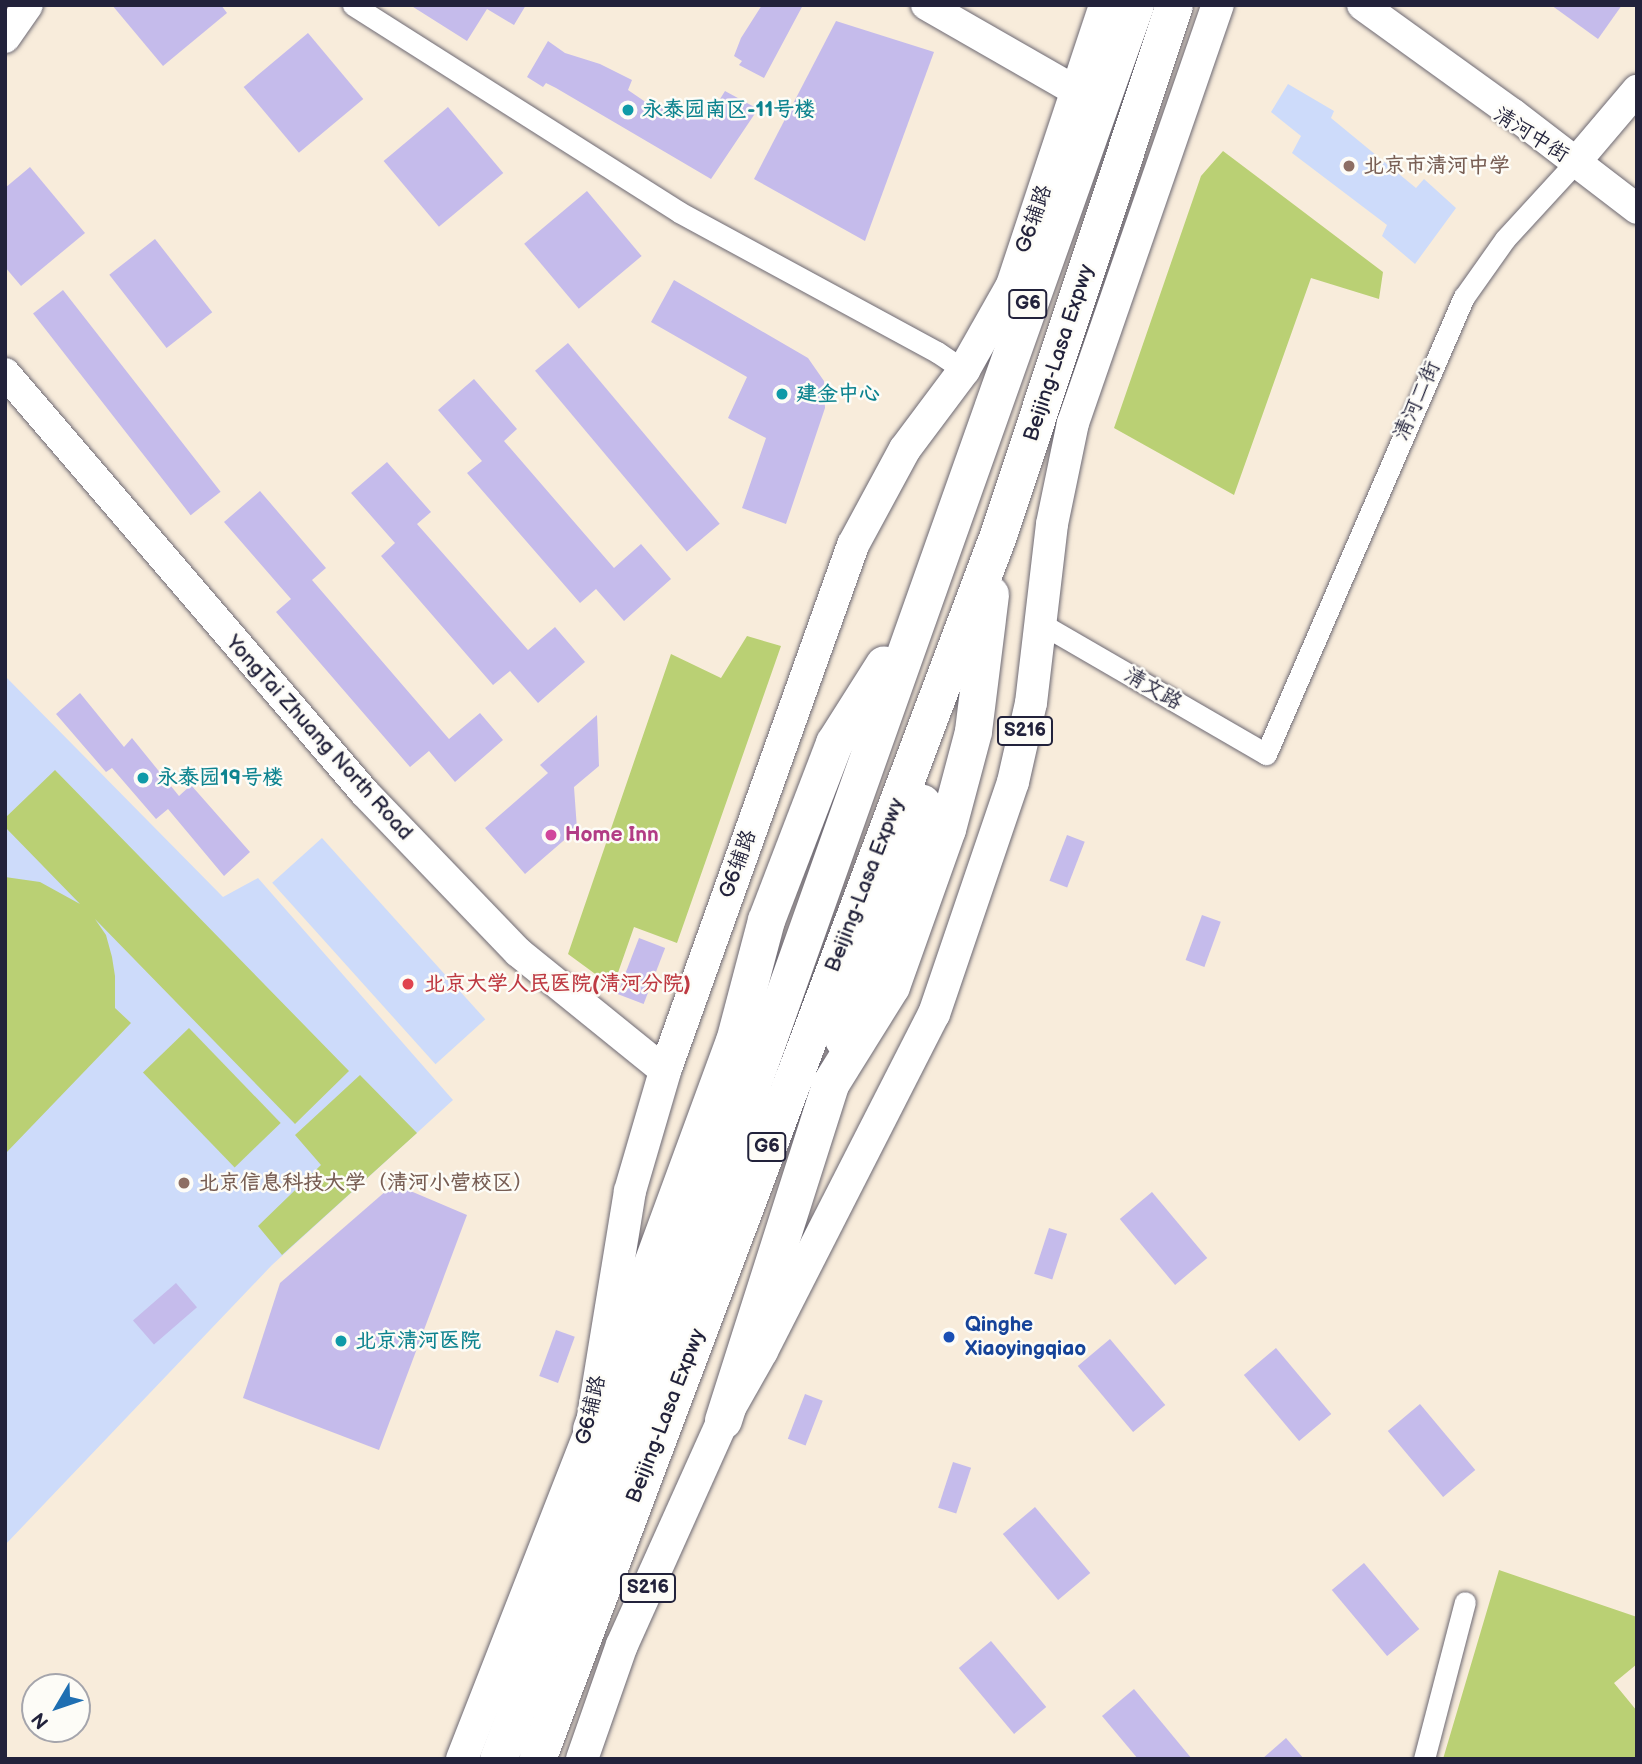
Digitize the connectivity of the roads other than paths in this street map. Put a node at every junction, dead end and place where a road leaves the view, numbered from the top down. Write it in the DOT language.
graph roads {
  1 [pos="28,5"];
  2 [pos="353,5"];
  3 [pos="1105,5"];
  4 [pos="1135,5"];
  5 [pos="1174,5"];
  6 [pos="1218,5"];
  7 [pos="1343,5"];
  8 [pos="1362,5"];
  9 [pos="932,7"];
  10 [pos="5,38"];
  11 [pos="1637,90"];
  12 [pos="1076,91"];
  13 [pos="1575,163"];
  14 [pos="1637,209"];
  15 [pos="964,370"];
  16 [pos="5,373"];
  17 [pos="998,535"];
  18 [pos="921,603"];
  19 [pos="1040,623"];
  20 [pos="939,691"];
  21 [pos="1266,754"];
  22 [pos="665,1070"];
  23 [pos="830,1084"];
  24 [pos="723,1420"];
  25 [pos="591,1429"];
  26 [pos="1465,1602"];
  27 [pos="462,1759"];
  28 [pos="498,1759"];
  29 [pos="537,1759"];
  30 [pos="582,1759"];
  31 [pos="1424,1759"];
  1 -- 10 [label="street"];
  2 -- 15 [label="street"];
  3 -- 12 [label="main road, G6辅路"];
  4 -- 18 [label="highway, Beijing-Lasa Expwy / G6"];
  5 -- 17 [label="highway, Beijing-Lasa Expwy / G6"];
  6 -- 19 [label="main road, S216"];
  7 -- 13 [label="street, 清河中街"];
  8 -- 13 [label="street, 清河中街"];
  9 -- 12 [label="street"];
  11 -- 13 [label="street, 清河二街"];
  12 -- 15 [label="main road, G6辅路"];
  13 -- 14 [label="street"];
  13 -- 21 [label="street, 清河二街"];
  15 -- 22 [label="main road, G6辅路"];
  16 -- 22 [label="street, YongTai Zhuang North Road"];
  17 -- 20 [label="highway, Beijing-Lasa Expwy / G6"];
  17 -- 23 [label="highway"];
  18 -- 25 [label="highway"];
  18 -- 28 [label="highway, Beijing-Lasa Expwy / G6"];
  19 -- 21 [label="street, 清文路"];
  19 -- 24 [label="main road, S216"];
  20 -- 23 [label="highway"];
  20 -- 29 [label="highway, Beijing-Lasa Expwy / G6"];
  22 -- 25 [label="main road, G6辅路"];
  23 -- 24 [label="highway"];
  24 -- 30 [label="main road, S216"];
  25 -- 27 [label="main road, G6辅路"];
  26 -- 31 [label="street"];
}
